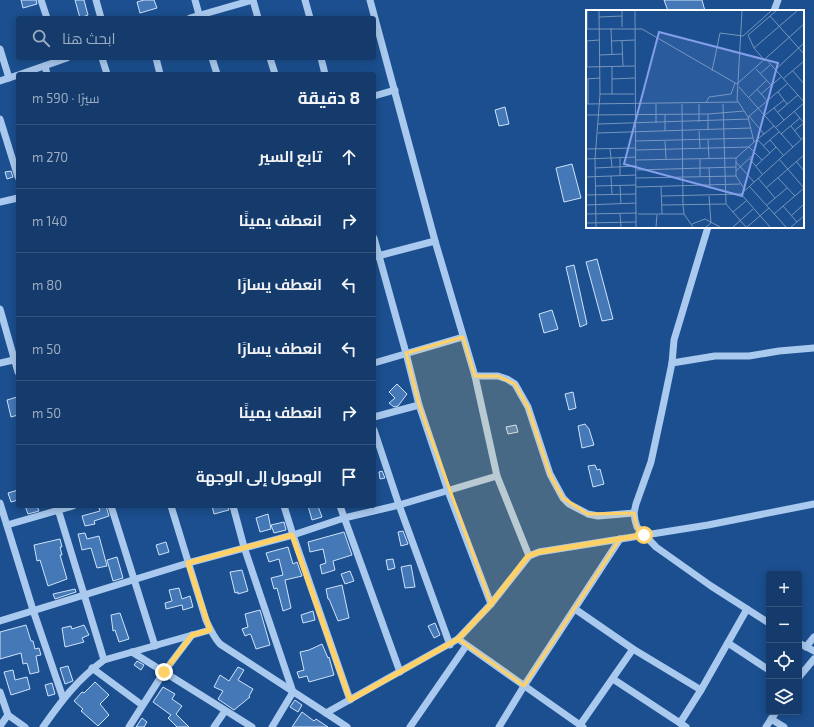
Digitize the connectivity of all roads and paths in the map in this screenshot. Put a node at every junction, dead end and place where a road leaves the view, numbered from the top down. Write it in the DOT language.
graph roads {
  1 [pos="41,0"];
  2 [pos="96,0"];
  3 [pos="195,0"];
  4 [pos="305,0"];
  5 [pos="370,0"];
  6 [pos="778,0"];
  7 [pos="774,10"];
  8 [pos="46,16"];
  9 [pos="100,16"];
  10 [pos="200,16"];
  11 [pos="203,16"];
  12 [pos="257,16"];
  13 [pos="309,16"];
  14 [pos="374,16"];
  15 [pos="376,22"];
  16 [pos="0,49"];
  17 [pos="57,60"];
  18 [pos="103,60"];
  19 [pos="156,60"];
  20 [pos="213,60"];
  21 [pos="270,60"];
  22 [pos="322,60"];
  23 [pos="45,66"];
  24 [pos="26,72"];
  25 [pos="46,72"];
  26 [pos="106,72"];
  27 [pos="160,72"];
  28 [pos="216,72"];
  29 [pos="274,72"];
  30 [pos="324,72"];
  31 [pos="16,75"];
  32 [pos="9,78"];
  33 [pos="0,81"];
  34 [pos="395,90"];
  35 [pos="376,95"];
  36 [pos="0,119"];
  37 [pos="16,171"];
  38 [pos="16,198"];
  39 [pos="0,202"];
  40 [pos="708,228"];
  41 [pos="435,241"];
  42 [pos="376,256"];
  43 [pos="0,309"];
  44 [pos="463,337"];
  45 [pos="814,348"];
  46 [pos="406,353"];
  47 [pos="16,359"];
  48 [pos="376,362"];
  49 [pos="0,363"];
  50 [pos="672,363"];
  51 [pos="475,376"];
  52 [pos="419,405"];
  53 [pos="376,416"];
  54 [pos="376,436"];
  55 [pos="497,476"];
  56 [pos="448,491"];
  57 [pos="0,503"];
  58 [pos="814,504"];
  59 [pos="399,506"];
  60 [pos="58,508"];
  61 [pos="112,508"];
  62 [pos="172,508"];
  63 [pos="234,508"];
  64 [pos="285,508"];
  65 [pos="341,508"];
  66 [pos="634,513"];
  67 [pos="344,518"];
  68 [pos="7,525"];
  69 [pos="292,535"];
  70 [pos="644,535"];
  71 [pos="620,539"];
  72 [pos="244,547"];
  73 [pos="528,556"];
  74 [pos="188,563"];
  75 [pos="134,580"];
  76 [pos="85,595"];
  77 [pos="491,604"];
  78 [pos="575,609"];
  79 [pos="747,609"];
  80 [pos="33,610"];
  81 [pos="0,621"];
  82 [pos="766,621"];
  83 [pos="210,630"];
  84 [pos="192,635"];
  85 [pos="814,637"];
  86 [pos="458,639"];
  87 [pos="728,643"];
  88 [pos="800,643"];
  89 [pos="450,645"];
  90 [pos="155,646"];
  91 [pos="466,646"];
  92 [pos="806,647"];
  93 [pos="633,649"];
  94 [pos="814,651"];
  95 [pos="132,652"];
  96 [pos="814,658"];
  97 [pos="104,660"];
  98 [pos="92,668"];
  99 [pos="766,668"];
  100 [pos="164,672"];
  101 [pos="400,672"];
  102 [pos="802,672"];
  103 [pos="613,679"];
  104 [pos="524,686"];
  105 [pos="701,690"];
  106 [pos="0,692"];
  107 [pos="293,692"];
  108 [pos="63,698"];
  109 [pos="350,700"];
  110 [pos="142,704"];
  111 [pos="225,711"];
  112 [pos="326,713"];
  113 [pos="8,715"];
  114 [pos="774,715"];
  115 [pos="771,719"];
  116 [pos="683,725"];
  117 [pos="0,726"];
  118 [pos="582,726"];
  119 [pos="25,727"];
  120 [pos="43,727"];
  121 [pos="129,727"];
  122 [pos="214,727"];
  123 [pos="252,727"];
  124 [pos="272,727"];
  125 [pos="347,727"];
  126 [pos="410,727"];
  127 [pos="499,727"];
  128 [pos="766,727"];
  129 [pos="784,727"];
  1 -- 8 [label="street"];
  2 -- 9 [label="street"];
  3 -- 10 [label="street"];
  4 -- 13 [label="street"];
  5 -- 14 [label="street"];
  6 -- 7 [label="street"];
  11 -- 12 [label="street"];
  15 -- 34 [label="street"];
  16 -- 32 [label="street"];
  17 -- 23 [label="street"];
  18 -- 26 [label="street"];
  19 -- 27 [label="street"];
  20 -- 28 [label="street"];
  21 -- 29 [label="street"];
  22 -- 30 [label="street"];
  23 -- 24 [label="street"];
  23 -- 25 [label="street"];
  31 -- 32 [label="street"];
  32 -- 33 [label="street"];
  34 -- 35 [label="street"];
  34 -- 41 [label="street"];
  36 -- 37 [label="street"];
  38 -- 39 [label="street"];
  40 -- 50 [label="street"];
  41 -- 42 [label="street"];
  41 -- 44 [label="street"];
  42 -- 46 [label="street"];
  43 -- 47 [label="street"];
  44 -- 46 [label="street"];
  44 -- 51 [label="street"];
  45 -- 50 [label="street"];
  46 -- 48 [label="street"];
  46 -- 52 [label="street"];
  47 -- 49 [label="street"];
  50 -- 66 [label="street"];
  51 -- 55 [label="street"];
  51 -- 66 [label="street"];
  52 -- 53 [label="street"];
  52 -- 56 [label="street"];
  54 -- 59 [label="street"];
  55 -- 56 [label="street"];
  55 -- 73 [label="street"];
  56 -- 59 [label="street"];
  56 -- 77 [label="street"];
  57 -- 68 [label="street"];
  58 -- 70 [label="street"];
  59 -- 67 [label="street"];
  59 -- 89 [label="street"];
  60 -- 68 [label="street"];
  60 -- 76 [label="street"];
  61 -- 75 [label="street"];
  62 -- 74 [label="street"];
  63 -- 72 [label="street"];
  64 -- 69 [label="street"];
  65 -- 67 [label="street"];
  66 -- 70 [label="street"];
  67 -- 69 [label="street"];
  67 -- 101 [label="street"];
  68 -- 80 [label="street"];
  69 -- 72 [label="street"];
  69 -- 109 [label="street"];
  70 -- 71 [label="street"];
  70 -- 79 [label="street"];
  71 -- 73 [label="street"];
  71 -- 78 [label="street"];
  72 -- 74 [label="street"];
  72 -- 107 [label="street"];
  73 -- 77 [label="street"];
  74 -- 75 [label="street"];
  74 -- 83 [label="street"];
  75 -- 76 [label="street"];
  75 -- 90 [label="street"];
  76 -- 80 [label="street"];
  76 -- 97 [label="street"];
  77 -- 86 [label="street"];
  78 -- 93 [label="street"];
  78 -- 104 [label="street"];
  79 -- 82 [label="street"];
  79 -- 87 [label="street"];
  80 -- 81 [label="street"];
  80 -- 108 [label="street"];
  83 -- 84 [label="street"];
  83 -- 107 [label="street"];
  84 -- 90 [label="street"];
  84 -- 100 [label="street"];
  85 -- 92 [label="street"];
  86 -- 89 [label="street"];
  86 -- 91 [label="street"];
  87 -- 99 [label="street"];
  87 -- 105 [label="street"];
  88 -- 92 [label="street"];
  89 -- 101 [label="street"];
  90 -- 95 [label="street"];
  91 -- 104 [label="street"];
  91 -- 126 [label="street"];
  92 -- 94 [label="street"];
  93 -- 103 [label="street"];
  93 -- 105 [label="street"];
  95 -- 97 [label="street"];
  95 -- 100 [label="street"];
  96 -- 102 [label="street"];
  97 -- 98 [label="street"];
  98 -- 108 [label="street"];
  98 -- 110 [label="street"];
  100 -- 110 [label="street"];
  100 -- 111 [label="street"];
  101 -- 109 [label="street"];
  103 -- 116 [label="street"];
  103 -- 118 [label="street"];
  104 -- 118 [label="street"];
  104 -- 127 [label="street"];
  105 -- 116 [label="street"];
  106 -- 113 [label="street"];
  107 -- 112 [label="street"];
  107 -- 124 [label="street"];
  108 -- 120 [label="street"];
  109 -- 112 [label="street"];
  110 -- 121 [label="street"];
  111 -- 122 [label="street"];
  111 -- 123 [label="street"];
  112 -- 125 [label="street"];
  113 -- 117 [label="street"];
  113 -- 119 [label="street"];
  114 -- 115 [label="street"];
  115 -- 128 [label="street"];
  115 -- 129 [label="street"];
}
